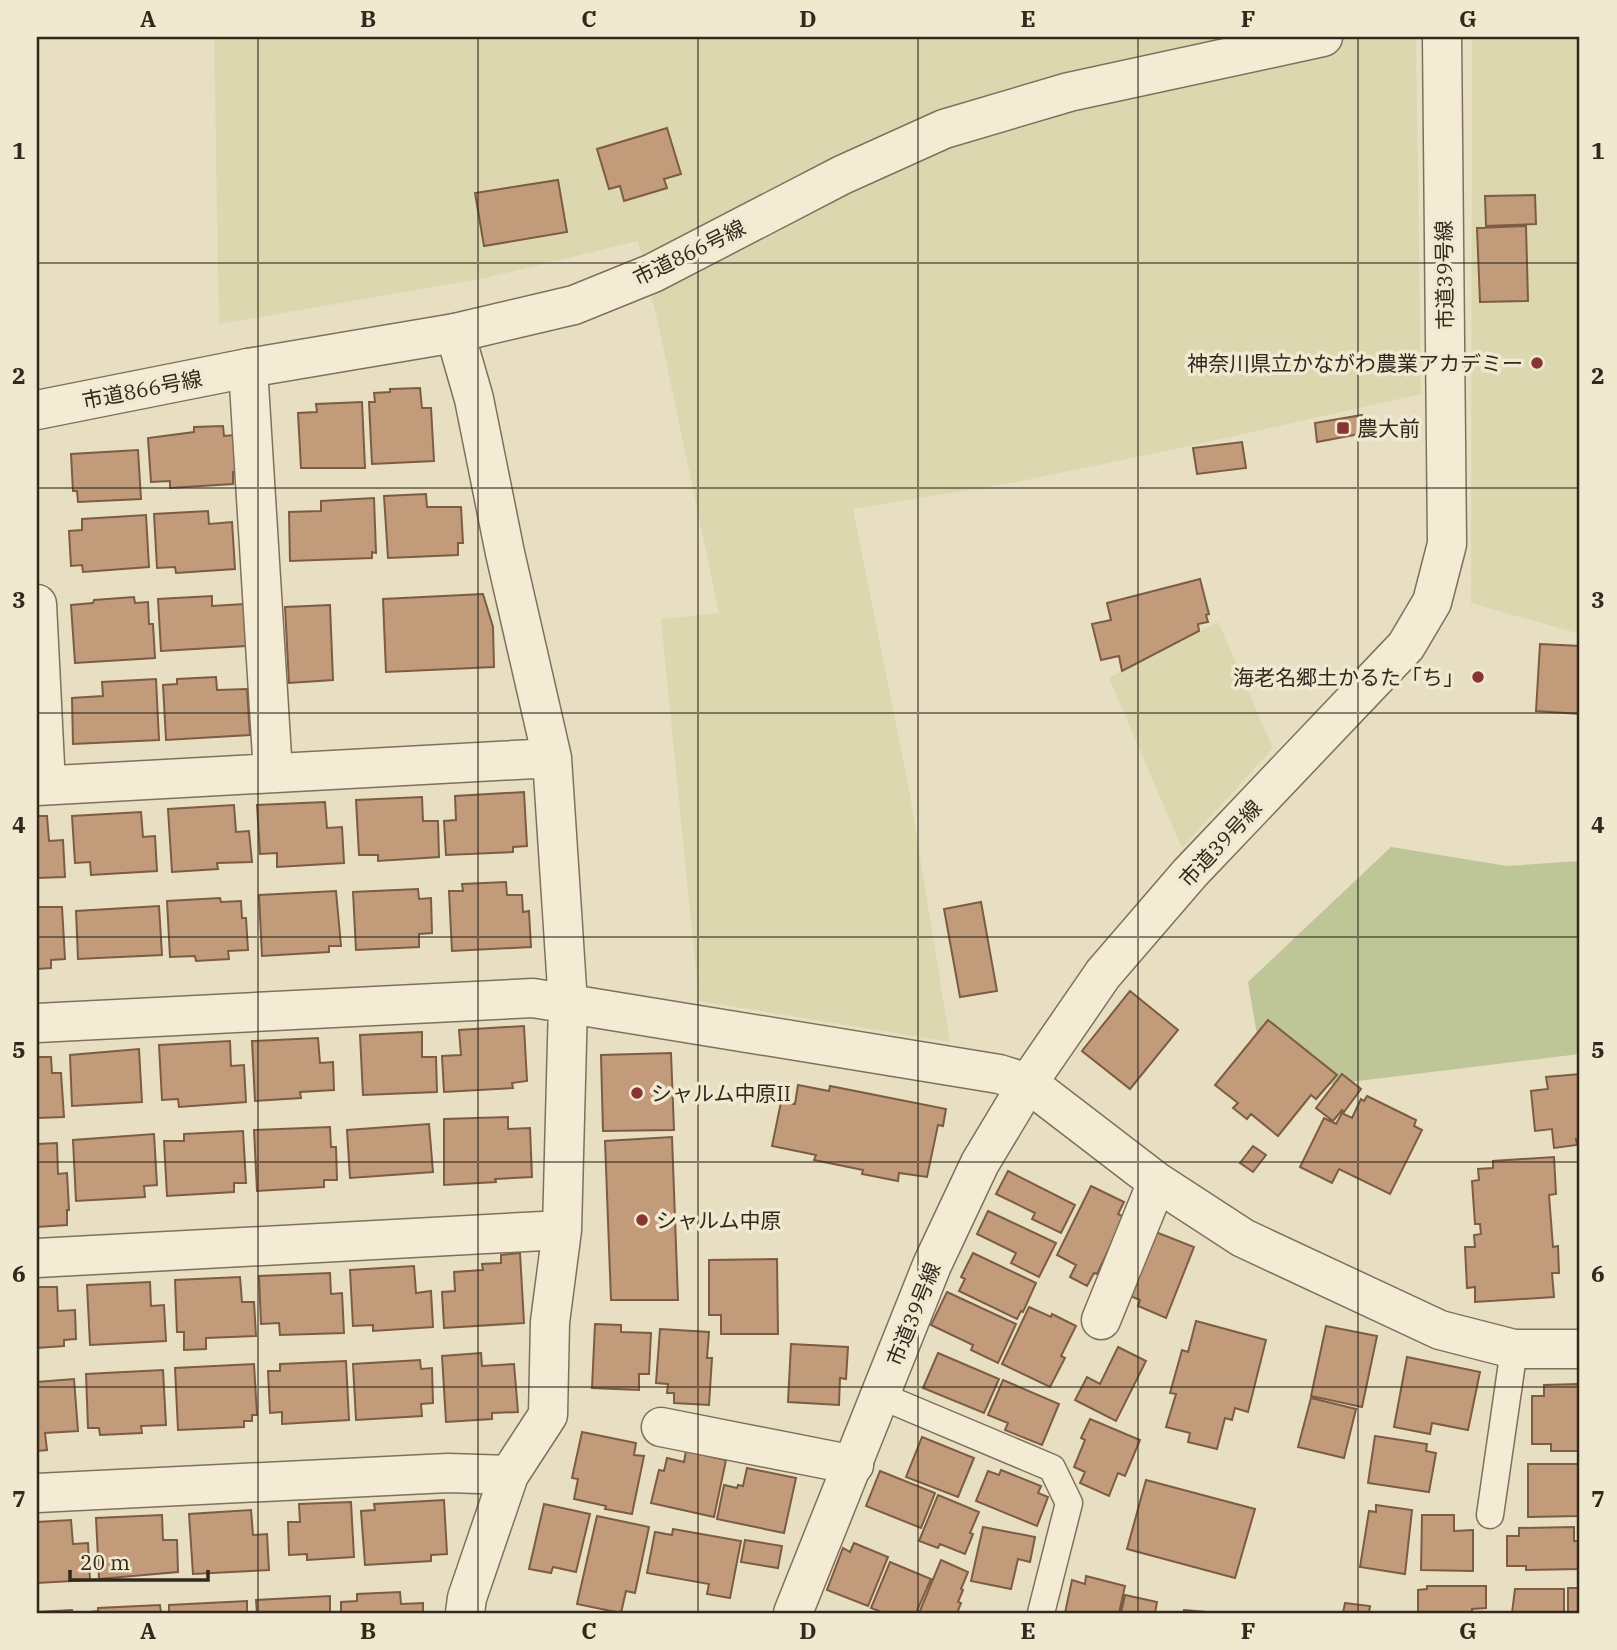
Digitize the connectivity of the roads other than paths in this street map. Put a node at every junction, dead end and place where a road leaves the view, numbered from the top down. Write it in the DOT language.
graph roads {
  1 [pos="1323,37"];
  2 [pos="1442,37"];
  3 [pos="455,333"];
  4 [pos="248,368"];
  5 [pos="37,410"];
  6 [pos="37,604"];
  7 [pos="552,758"];
  8 [pos="273,773"];
  9 [pos="41,785"];
  10 [pos="568,1004"];
  11 [pos="37,1023"];
  12 [pos="1028,1083"];
  13 [pos="1157,1182"];
  14 [pos="562,1230"];
  15 [pos="37,1258"];
  16 [pos="1101,1320"];
  17 [pos="1514,1349"];
  18 [pos="1580,1349"];
  19 [pos="880,1396"];
  20 [pos="661,1427"];
  21 [pos="854,1465"];
  22 [pos="509,1475"];
  23 [pos="37,1493"];
  24 [pos="1490,1515"];
  25 [pos="464,1613"];
  26 [pos="793,1613"];
  27 [pos="1041,1613"];
  1 -- 3 [label="street, 市道866号線"];
  2 -- 12 [label="street, 市道39号線"];
  3 -- 4 [label="street, 市道866号線"];
  3 -- 7 [label="street"];
  4 -- 5 [label="street, 市道866号線"];
  4 -- 8 [label="street"];
  6 -- 9 [label="street"];
  7 -- 8 [label="street"];
  7 -- 10 [label="street"];
  8 -- 9 [label="street"];
  10 -- 11 [label="street"];
  10 -- 12 [label="street"];
  10 -- 14 [label="street"];
  12 -- 13 [label="street"];
  12 -- 19 [label="street, 市道39号線"];
  13 -- 16 [label="street"];
  13 -- 17 [label="street"];
  14 -- 15 [label="street"];
  14 -- 22 [label="street"];
  17 -- 18 [label="street"];
  17 -- 24 [label="lane"];
  19 -- 21 [label="street, 市道39号線"];
  19 -- 27 [label="lane"];
  20 -- 21 [label="street"];
  21 -- 26 [label="street, 市道39号線"];
  22 -- 23 [label="street"];
  22 -- 25 [label="street"];
}
